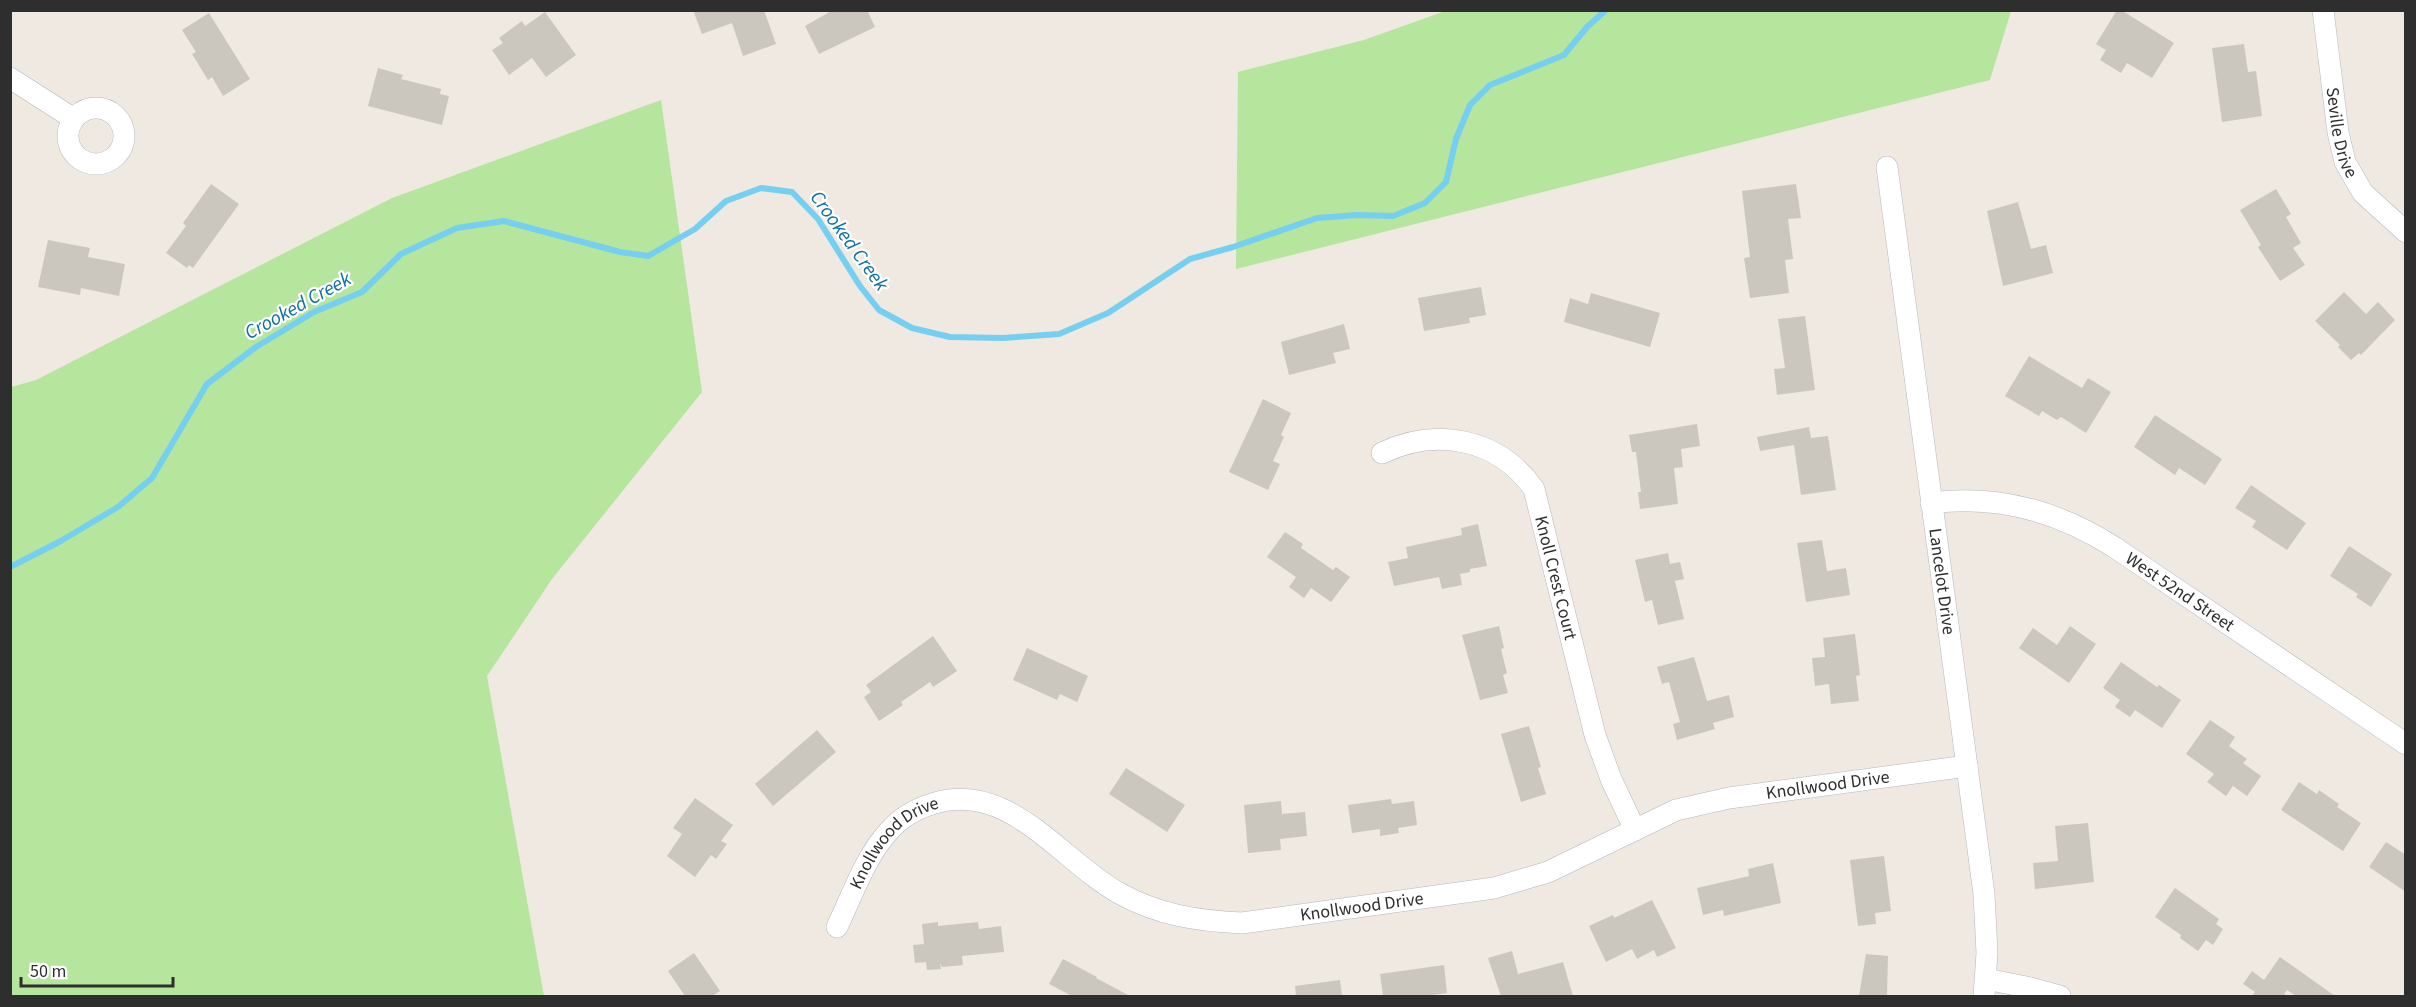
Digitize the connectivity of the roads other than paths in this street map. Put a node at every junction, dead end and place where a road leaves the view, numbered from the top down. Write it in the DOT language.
graph roads {
  1 [pos="2323,10"];
  2 [pos="10,78"];
  3 [pos="74,119"];
  4 [pos="1887,166"];
  5 [pos="2406,232"];
  6 [pos="1382,453"];
  7 [pos="1931,502"];
  8 [pos="2406,744"];
  9 [pos="1966,766"];
  10 [pos="1635,830"];
  11 [pos="837,927"];
  12 [pos="1985,988"];
  13 [pos="2060,996"];
  1 -- 5 [label="street, Seville Drive"];
  2 -- 3 [label="street"];
  4 -- 7 [label="street, Lancelot Drive"];
  6 -- 10 [label="street, Knoll Crest Court"];
  7 -- 8 [label="street, West 52nd Street"];
  7 -- 9 [label="street, Lancelot Drive"];
  9 -- 10 [label="street, Knollwood Drive"];
  9 -- 12 [label="street, Lancelot Drive"];
  10 -- 11 [label="street, Knollwood Drive"];
  12 -- 13 [label="street"];
}
